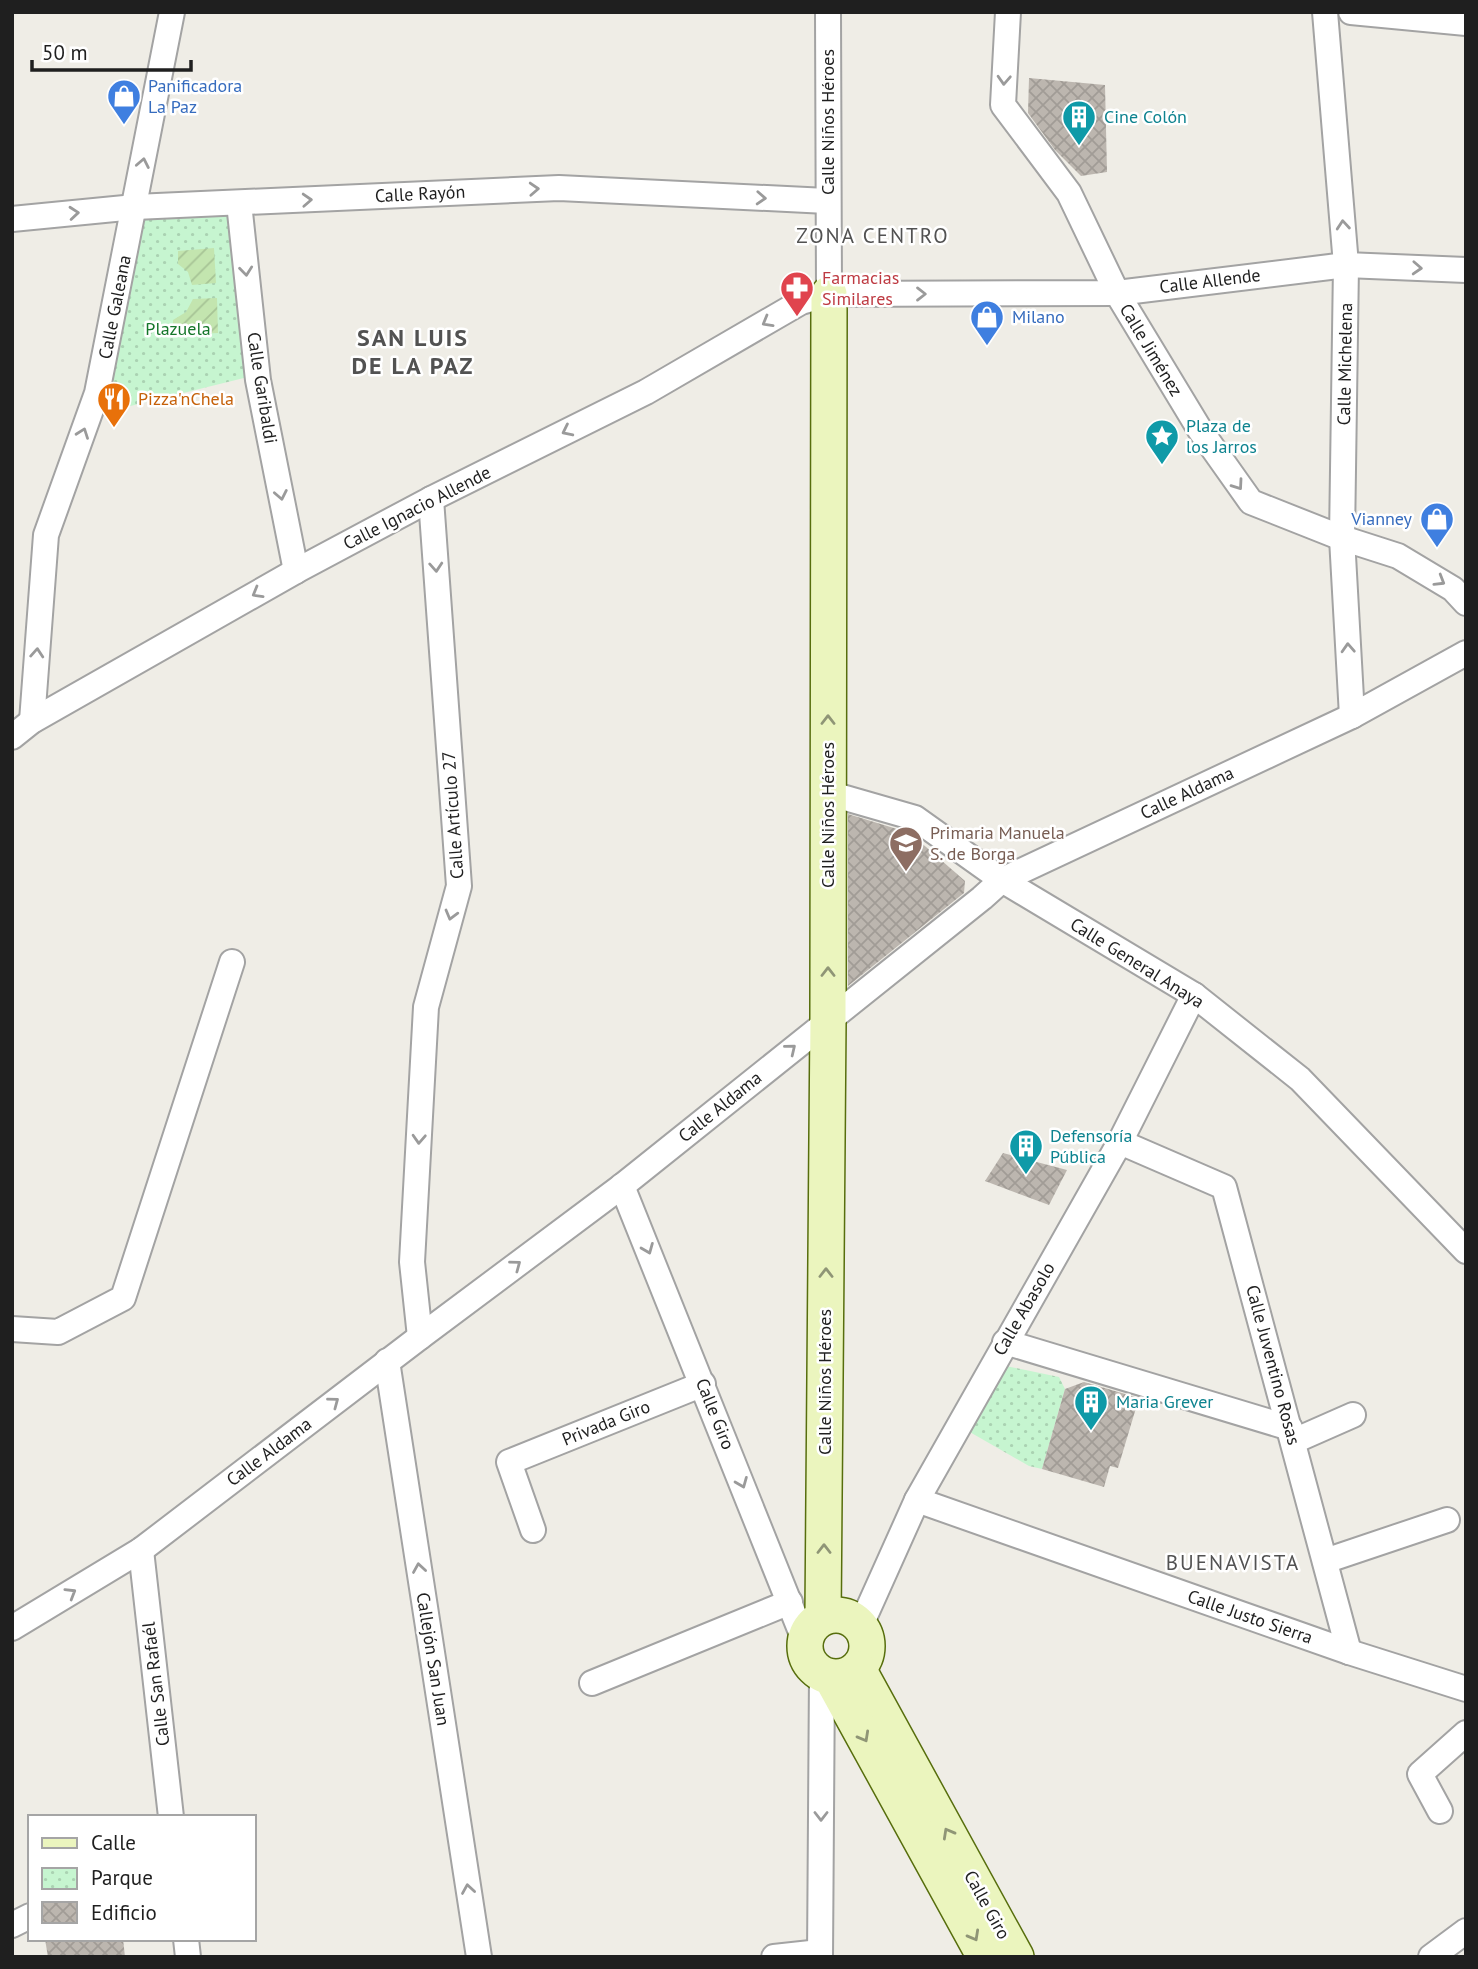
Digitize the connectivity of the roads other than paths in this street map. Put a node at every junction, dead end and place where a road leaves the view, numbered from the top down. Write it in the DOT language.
graph roads {
  1 [pos="172,12"];
  2 [pos="828,12"];
  3 [pos="1008,12"];
  4 [pos="1325,12"];
  5 [pos="1351,12"];
  6 [pos="1466,23"];
  7 [pos="827,201"];
  8 [pos="239,203"];
  9 [pos="135,207"];
  10 [pos="12,219"];
  11 [pos="1346,265"];
  12 [pos="1466,270"];
  13 [pos="1117,293"];
  14 [pos="829,294"];
  15 [pos="431,499"];
  16 [pos="1342,538"];
  17 [pos="296,571"];
  18 [pos="1466,603"];
  19 [pos="1466,653"];
  20 [pos="1352,716"];
  21 [pos="32,721"];
  22 [pos="12,737"];
  23 [pos="828,793"];
  24 [pos="1002,880"];
  25 [pos="232,962"];
  26 [pos="1194,995"];
  27 [pos="828,1020"];
  28 [pos="1120,1142"];
  29 [pos="622,1186"];
  30 [pos="1466,1251"];
  31 [pos="12,1329"];
  32 [pos="419,1337"];
  33 [pos="1004,1342"];
  34 [pos="387,1361"];
  35 [pos="703,1384"];
  36 [pos="1353,1415"];
  37 [pos="1292,1434"];
  38 [pos="917,1500"];
  39 [pos="1447,1520"];
  40 [pos="533,1530"];
  41 [pos="141,1550"];
  42 [pos="1325,1561"];
  43 [pos="790,1602"];
  44 [pos="860,1627"];
  45 [pos="12,1628"];
  46 [pos="814,1630"];
  47 [pos="1349,1652"];
  48 [pos="837,1673"];
  49 [pos="592,1683"];
  50 [pos="1466,1689"];
  51 [pos="1466,1733"];
  52 [pos="1440,1811"];
  53 [pos="171,1815"];
  54 [pos="28,1917"];
  55 [pos="12,1925"];
  56 [pos="1466,1931"];
  57 [pos="820,1954"];
  58 [pos="479,1957"];
  59 [pos="774,1957"];
  60 [pos="985,1957"];
  61 [pos="1016,1957"];
  62 [pos="1431,1957"];
  9 -- 1 [label="street, Calle Galeana, one-way"];
  2 -- 7 [label="street, Calle Niños Héroes"];
  3 -- 13 [label="street, Calle Jiménez, one-way"];
  11 -- 4 [label="street, Calle Michelena, one-way"];
  5 -- 6 [label="street"];
  8 -- 7 [label="street, Calle Rayón, one-way"];
  7 -- 14 [label="street, Calle Niños Héroes"];
  8 -- 9 [label="street, Calle Rayón"];
  8 -- 17 [label="street, Calle Garibaldi, one-way"];
  10 -- 9 [label="street, Calle Rayón, one-way"];
  21 -- 9 [label="street, Calle Galeana, one-way"];
  11 -- 12 [label="street, Calle Allende, one-way"];
  11 -- 13 [label="street, Calle Allende"];
  11 -- 16 [label="street, Calle Michelena"];
  14 -- 13 [label="street, Calle Allende, one-way"];
  13 -- 16 [label="street, Calle Jiménez, one-way"];
  14 -- 15 [label="street, Calle Ignacio Allende, one-way"];
  23 -- 14 [label="street, Calle Niños Héroes, one-way"];
  15 -- 17 [label="street, Calle Ignacio Allende"];
  15 -- 32 [label="street, Calle Artículo 27, one-way"];
  16 -- 18 [label="street, Calle Jiménez, one-way"];
  20 -- 16 [label="street, Calle Michelena, one-way"];
  17 -- 21 [label="street, Calle Ignacio Allende, one-way"];
  19 -- 20 [label="street, Calle Aldama"];
  20 -- 24 [label="street, Calle Aldama"];
  21 -- 22 [label="street, Calle Ignacio Allende"];
  23 -- 24 [label="street, Calle General Anaya"];
  27 -- 23 [label="street, Calle Niños Héroes, one-way"];
  24 -- 26 [label="street, Calle General Anaya"];
  24 -- 27 [label="street, Calle Aldama"];
  25 -- 31 [label="street"];
  26 -- 28 [label="street, Calle Abasolo"];
  26 -- 30 [label="street, Calle General Anaya"];
  29 -- 27 [label="street, Calle Aldama, one-way"];
  46 -- 27 [label="street, Calle Niños Héroes, one-way"];
  28 -- 33 [label="street, Calle Abasolo"];
  28 -- 37 [label="street, Calle Juventino Rosas"];
  32 -- 29 [label="street, Calle Aldama, one-way"];
  29 -- 35 [label="street, Calle Giro, one-way"];
  32 -- 34 [label="street, Calle Aldama"];
  33 -- 37 [label="street"];
  33 -- 38 [label="street, Calle Abasolo"];
  41 -- 34 [label="street, Calle Aldama, one-way"];
  58 -- 34 [label="street, Callejón San Juan, one-way"];
  35 -- 40 [label="street, Privada Giro"];
  35 -- 43 [label="street, Calle Giro, one-way"];
  36 -- 37 [label="street"];
  37 -- 42 [label="street, Calle Juventino Rosas"];
  38 -- 44 [label="street, Calle Abasolo"];
  38 -- 47 [label="street, Calle Justo Sierra"];
  39 -- 42 [label="street"];
  45 -- 41 [label="street, Calle Aldama, one-way"];
  41 -- 53 [label="street, Calle San Rafaél"];
  42 -- 47 [label="street, Calle Juventino Rosas"];
  43 -- 46 [label="street, Calle Giro"];
  43 -- 49 [label="street"];
  44 -- 46 [label="street"];
  44 -- 48 [label="street"];
  46 -- 48 [label="street"];
  47 -- 50 [label="street, Calle Justo Sierra"];
  48 -- 57 [label="street, one-way"];
  48 -- 60 [label="street, Calle Giro, one-way"];
  61 -- 48 [label="street, Calle Giro, one-way"];
  51 -- 52 [label="street"];
  54 -- 55 [label="street"];
  56 -- 62 [label="street"];
  57 -- 59 [label="street"];
}
